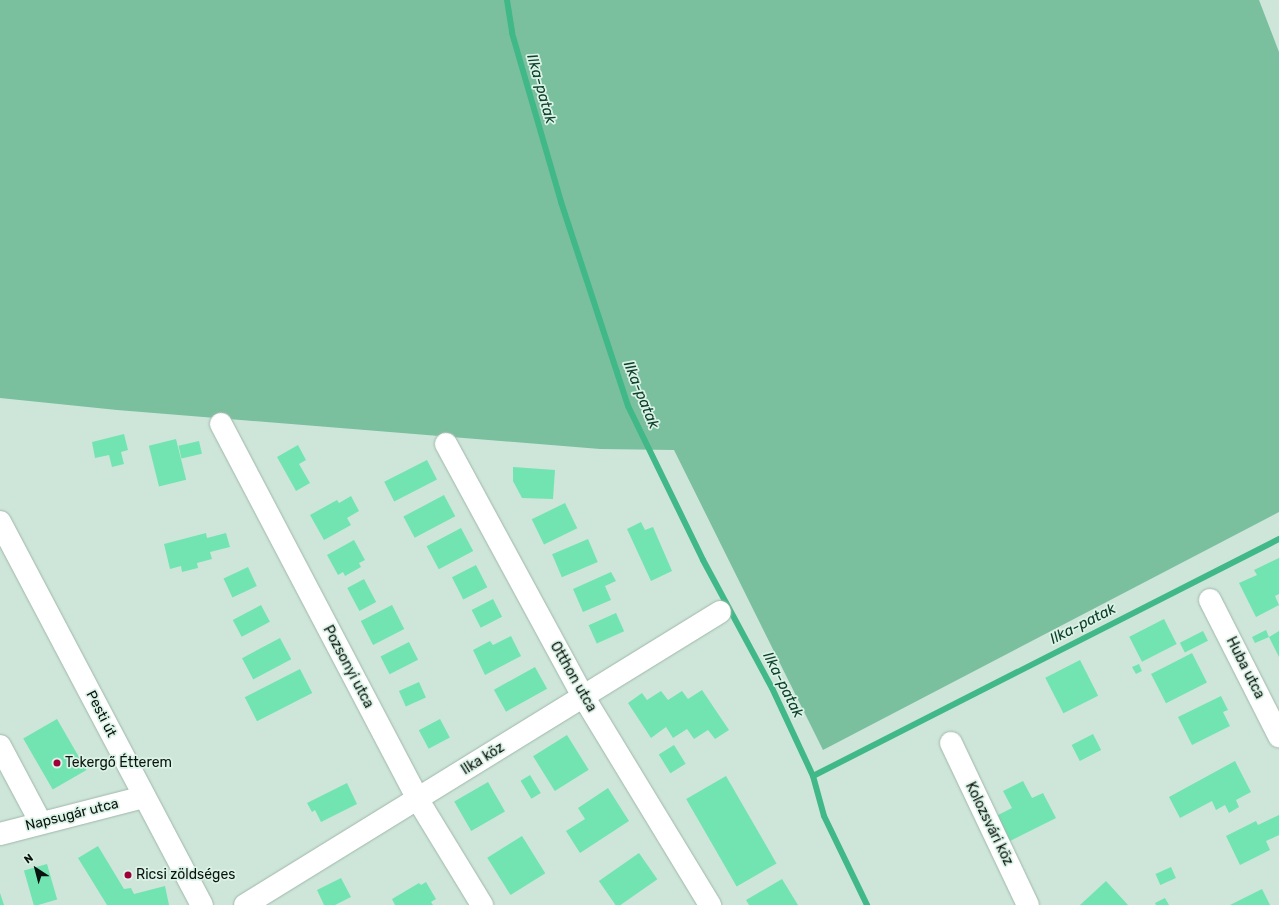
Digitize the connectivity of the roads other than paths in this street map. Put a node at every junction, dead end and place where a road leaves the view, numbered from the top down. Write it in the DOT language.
graph roads {
  1 [pos="221,424"];
  2 [pos="446,444"];
  3 [pos="0,522"];
  4 [pos="1210,600"];
  5 [pos="720,612"];
  6 [pos="583,696"];
  7 [pos="1279,736"];
  8 [pos="951,743"];
  9 [pos="0,746"];
  10 [pos="144,797"];
  11 [pos="418,800"];
  12 [pos="41,823"];
  13 [pos="0,834"];
  14 [pos="202,905"];
  15 [pos="245,905"];
  16 [pos="482,905"];
  17 [pos="710,905"];
  18 [pos="1028,905"];
  1 -- 11 [label="street, Pozsonyi utca"];
  2 -- 6 [label="street, Otthon utca"];
  3 -- 10 [label="street, Pesti út"];
  4 -- 7 [label="street, Huba utca"];
  5 -- 6 [label="street, Ilka köz"];
  6 -- 11 [label="street, Ilka köz"];
  6 -- 17 [label="street, Otthon utca"];
  8 -- 18 [label="street, Kolozsvári köz"];
  9 -- 12 [label="street"];
  10 -- 12 [label="street, Napsugár utca"];
  10 -- 14 [label="street, Pesti út"];
  11 -- 15 [label="street, Ilka köz"];
  11 -- 16 [label="street, Pozsonyi utca"];
  12 -- 13 [label="street, Napsugár utca"];
}
